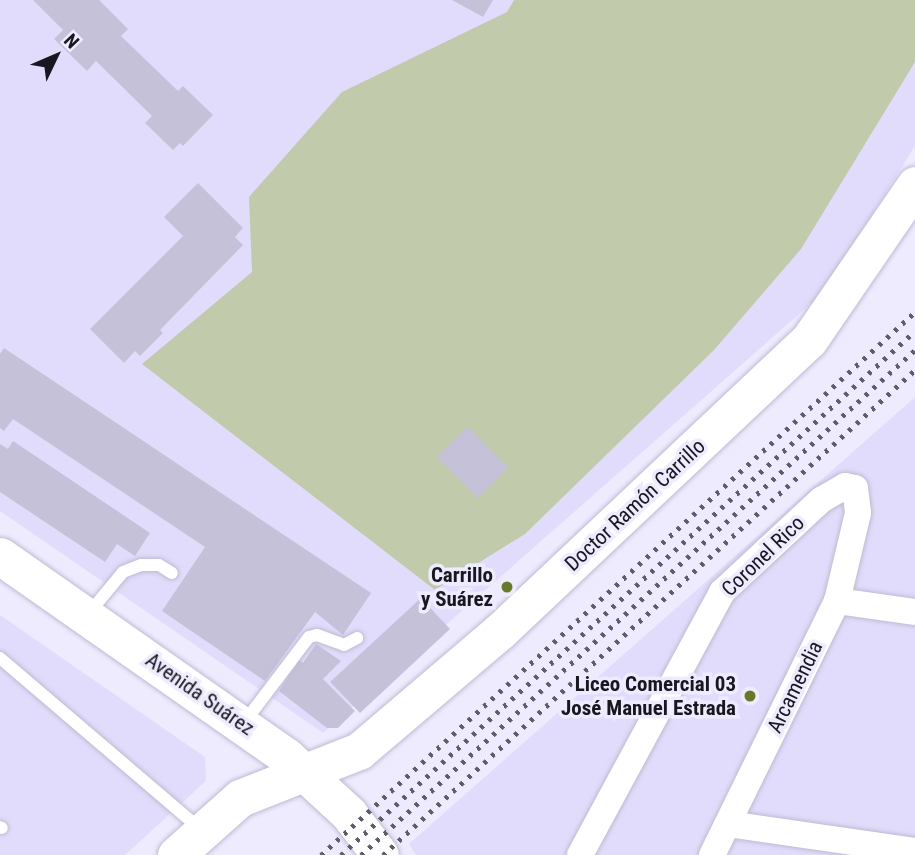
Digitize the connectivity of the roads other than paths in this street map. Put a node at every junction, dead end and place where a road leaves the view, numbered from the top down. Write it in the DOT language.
graph roads {
  1 [pos="915,185"];
  2 [pos="858,513"];
  3 [pos="0,556"];
  4 [pos="172,573"];
  5 [pos="837,601"];
  6 [pos="915,612"];
  7 [pos="87,616"];
  8 [pos="357,638"];
  9 [pos="0,658"];
  10 [pos="243,724"];
  11 [pos="306,772"];
  12 [pos="728,824"];
  13 [pos="189,843"];
  14 [pos="915,851"];
  15 [pos="380,855"];
  16 [pos="580,855"];
  17 [pos="712,855"];
  1 -- 11 [label="main road, Doctor Ramón Carrillo"];
  2 -- 5 [label="street, Arcamendia"];
  2 -- 16 [label="street, Coronel Rico"];
  3 -- 7 [label="main road, Avenida Suárez"];
  4 -- 7 [label="lane"];
  5 -- 6 [label="street"];
  5 -- 12 [label="street, Arcamendia"];
  7 -- 10 [label="main road, Avenida Suárez"];
  8 -- 10 [label="lane"];
  9 -- 13 [label="lane"];
  10 -- 11 [label="main road, Avenida Suárez"];
  11 -- 13 [label="main road, Doctor Ramón Carrillo"];
  11 -- 15 [label="main road, Avenida Suárez"];
  12 -- 14 [label="street"];
  12 -- 17 [label="street, Arcamendia"];
}
